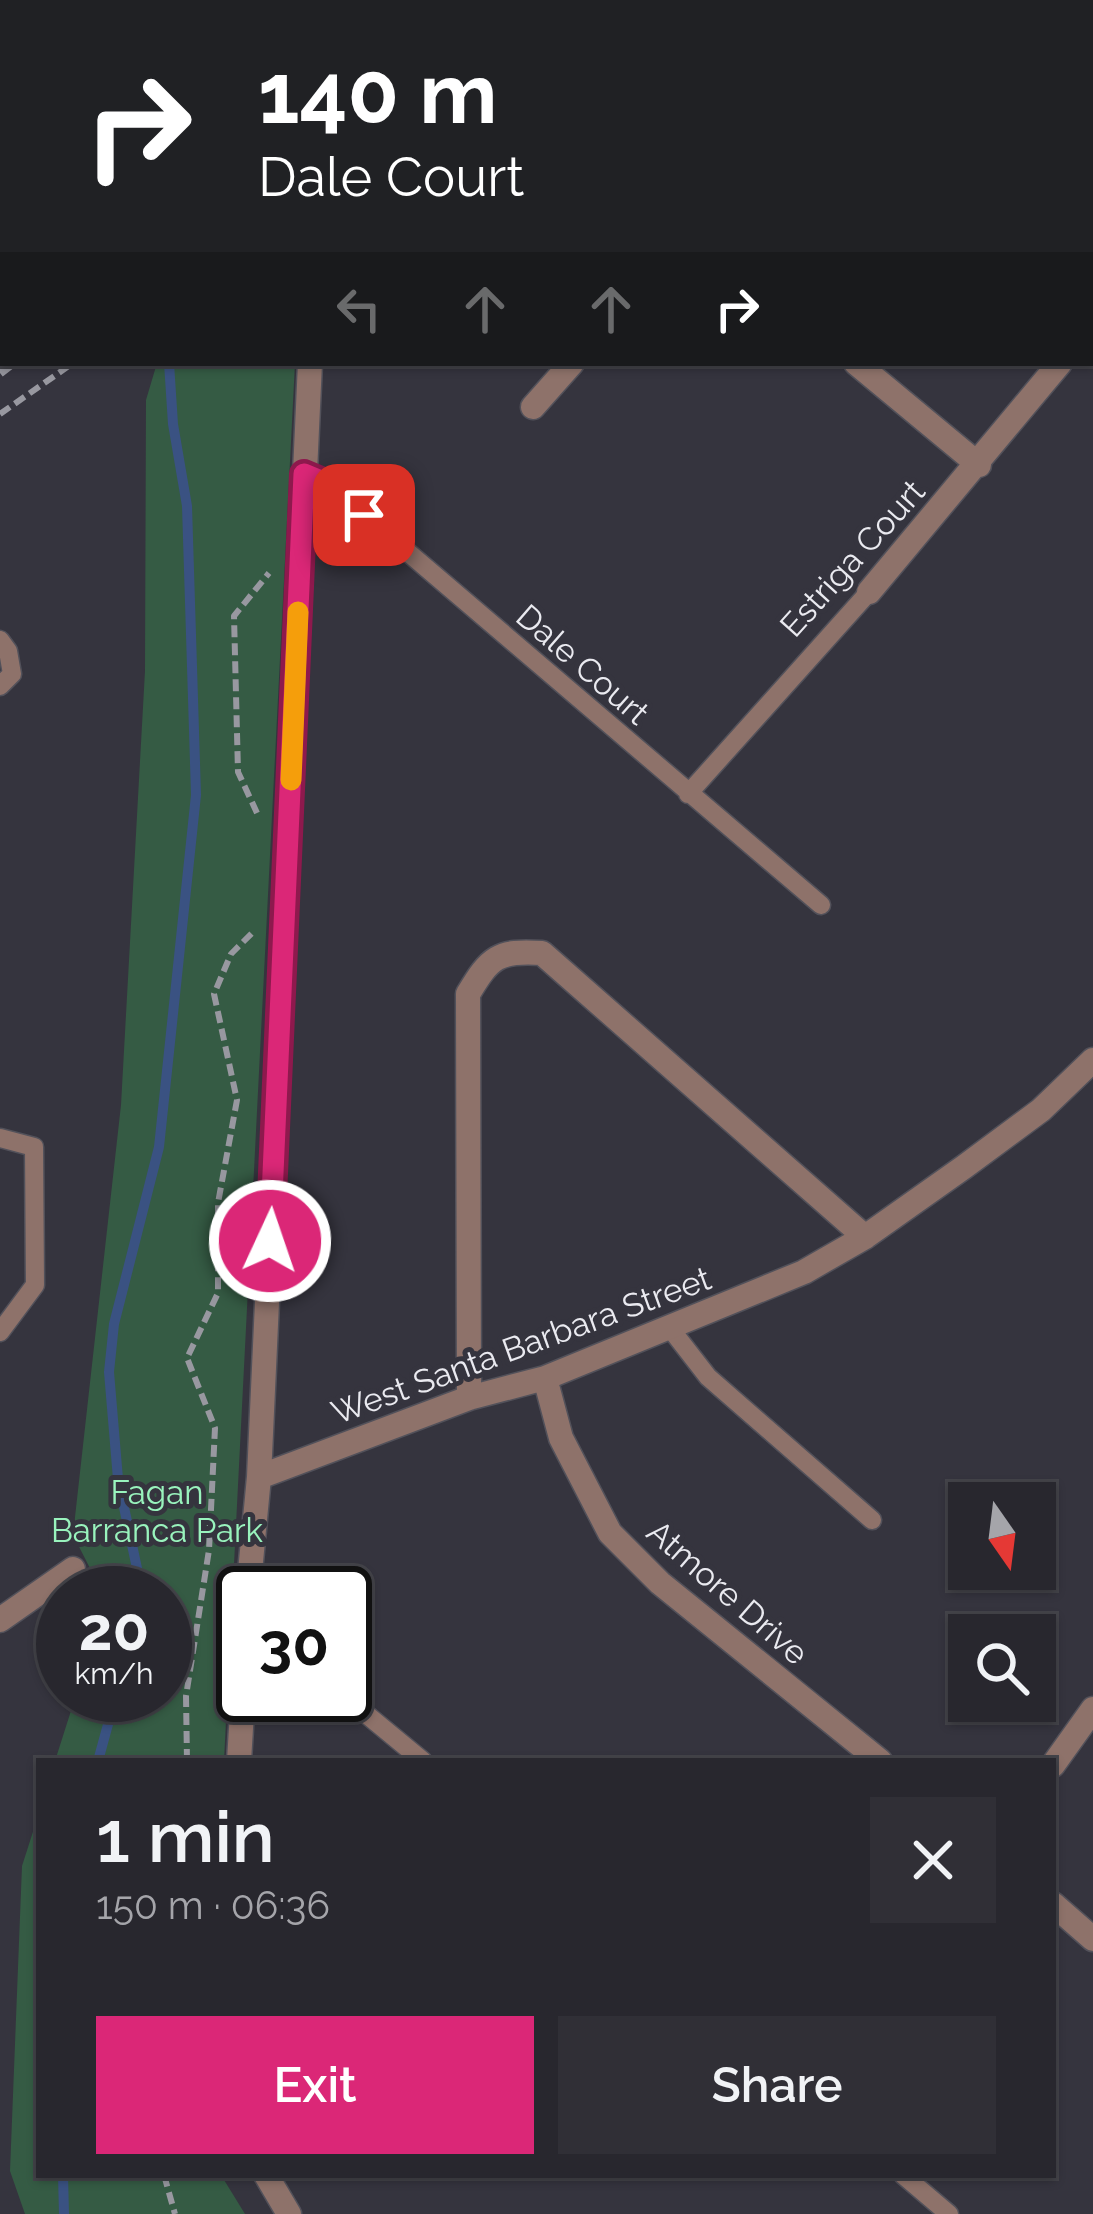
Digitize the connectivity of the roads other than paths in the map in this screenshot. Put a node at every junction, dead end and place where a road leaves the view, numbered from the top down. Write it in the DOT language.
graph roads {
  1 [pos="310,366"];
  2 [pos="569,366"];
  3 [pos="860,366"];
  4 [pos="1058,366"];
  5 [pos="533,407"];
  6 [pos="979,465"];
  7 [pos="304,474"];
  8 [pos="869,592"];
  9 [pos="0,640"];
  10 [pos="0,686"];
  11 [pos="688,794"];
  12 [pos="820,904"];
  13 [pos="1093,1060"];
  14 [pos="0,1138"];
  15 [pos="865,1237"];
  16 [pos="670,1328"];
  17 [pos="0,1332"];
  18 [pos="544,1378"];
  19 [pos="469,1398"];
  20 [pos="259,1477"];
  21 [pos="872,1520"];
  22 [pos="251,1566"];
  23 [pos="36,1595"];
  24 [pos="0,1620"];
  25 [pos="1093,1708"];
  26 [pos="372,1718"];
  27 [pos="241,1722"];
  28 [pos="239,1758"];
  29 [pos="419,1758"];
  30 [pos="876,1758"];
  31 [pos="1056,1761"];
  32 [pos="1056,1907"];
  33 [pos="1093,1939"];
  34 [pos="268,2178"];
  35 [pos="907,2178"];
  36 [pos="290,2214"];
  37 [pos="949,2214"];
  1 -- 7 [label="street"];
  2 -- 5 [label="street"];
  3 -- 6 [label="street"];
  4 -- 6 [label="street, Estriga Court"];
  6 -- 8 [label="street, Estriga Court"];
  7 -- 11 [label="lane, Dale Court"];
  7 -- 20 [label="street"];
  8 -- 11 [label="lane, Estriga Court"];
  9 -- 10 [label="lane"];
  11 -- 12 [label="lane, Dale Court"];
  13 -- 15 [label="street, West Santa Barbara Street"];
  14 -- 17 [label="lane"];
  15 -- 16 [label="street, West Santa Barbara Street"];
  15 -- 19 [label="street"];
  16 -- 18 [label="street, West Santa Barbara Street"];
  16 -- 21 [label="lane"];
  18 -- 19 [label="street, West Santa Barbara Street"];
  18 -- 30 [label="street, Atmore Drive"];
  19 -- 20 [label="street, West Santa Barbara Street"];
  20 -- 22 [label="street"];
  23 -- 24 [label="street"];
  25 -- 31 [label="street"];
  26 -- 29 [label="lane"];
  27 -- 28 [label="street"];
  32 -- 33 [label="street"];
  34 -- 36 [label="street"];
  35 -- 37 [label="lane"];
}
